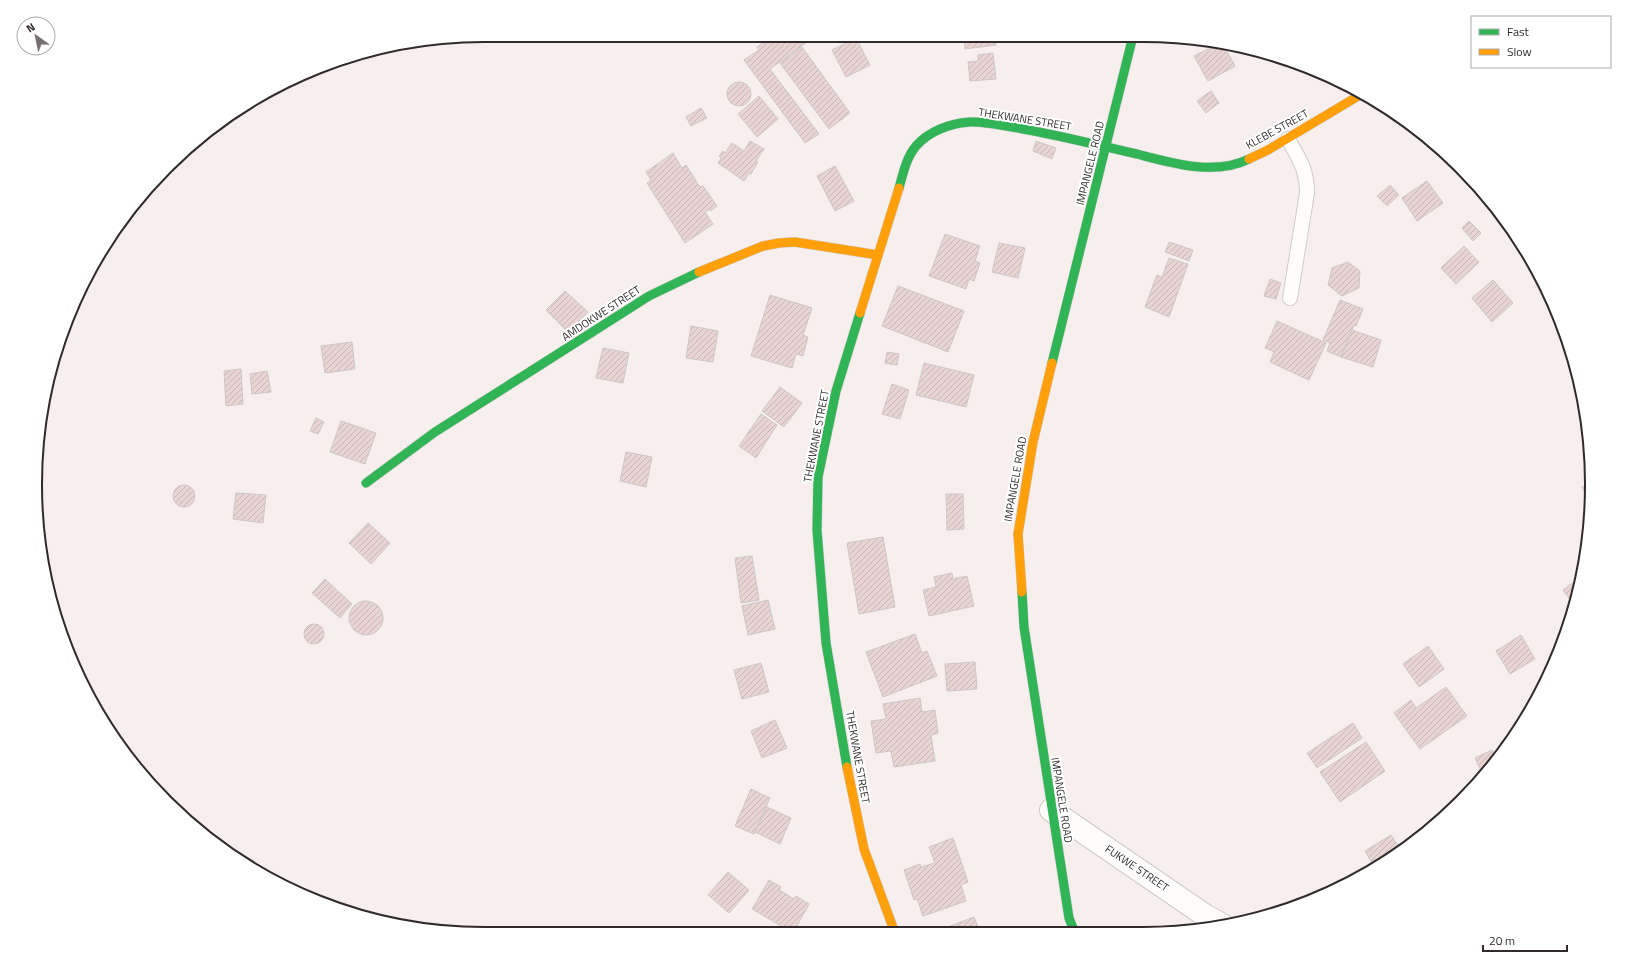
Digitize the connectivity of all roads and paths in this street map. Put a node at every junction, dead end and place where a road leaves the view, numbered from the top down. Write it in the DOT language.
graph roads {
  1 [pos="1132,42"];
  2 [pos="1356,97"];
  3 [pos="1288,139"];
  4 [pos="1107,147"];
  5 [pos="878,255"];
  6 [pos="1290,298"];
  7 [pos="366,483"];
  8 [pos="1051,810"];
  9 [pos="1214,920"];
  10 [pos="893,927"];
  11 [pos="1073,927"];
  1 -- 4 [label="street, IMPANGELE ROAD"];
  2 -- 3 [label="street, KLEBE STREET"];
  3 -- 4 [label="street, KLEBE STREET"];
  3 -- 6 [label="lane"];
  4 -- 5 [label="street, THEKWANE STREET"];
  4 -- 8 [label="street, IMPANGELE ROAD"];
  5 -- 7 [label="street, AMDOKWE STREET"];
  5 -- 10 [label="street, THEKWANE STREET"];
  8 -- 9 [label="street, FUKWE STREET"];
  8 -- 11 [label="street, IMPANGELE ROAD"];
}
